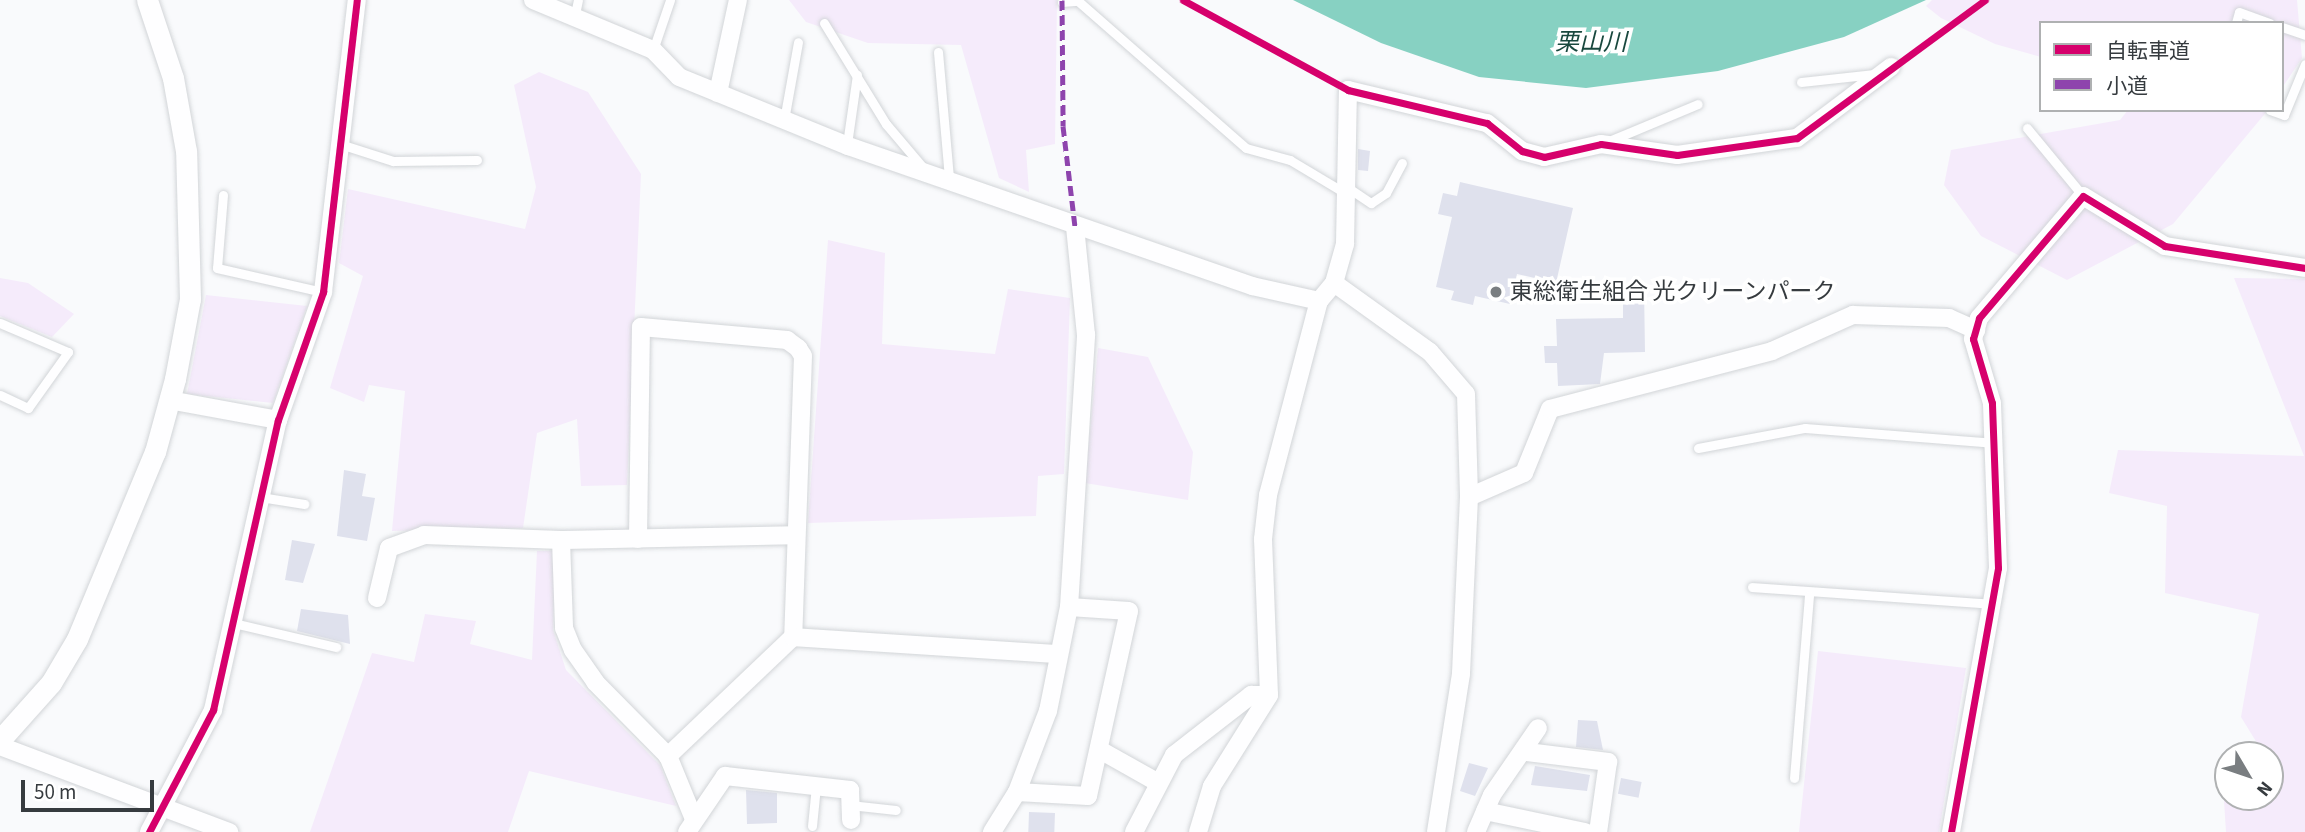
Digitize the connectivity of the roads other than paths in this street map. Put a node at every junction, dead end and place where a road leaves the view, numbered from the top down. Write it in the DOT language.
graph roads {
  1 [pos="147,0"];
  2 [pos="357,0"];
  3 [pos="533,0"];
  4 [pos="670,0"];
  5 [pos="738,0"];
  6 [pos="1062,2"];
  7 [pos="577,7"];
  8 [pos="2237,21"];
  9 [pos="2264,21"];
  10 [pos="824,23"];
  11 [pos="2284,28"];
  12 [pos="2305,35"];
  13 [pos="798,42"];
  14 [pos="653,50"];
  15 [pos="938,51"];
  16 [pos="2305,64"];
  17 [pos="1889,70"];
  18 [pos="857,75"];
  19 [pos="1801,82"];
  20 [pos="718,93"];
  21 [pos="1698,104"];
  22 [pos="2276,112"];
  23 [pos="784,120"];
  24 [pos="2026,128"];
  25 [pos="340,144"];
  26 [pos="1601,144"];
  27 [pos="848,146"];
  28 [pos="477,160"];
  29 [pos="1402,163"];
  30 [pos="926,171"];
  31 [pos="949,178"];
  32 [pos="1347,191"];
  33 [pos="223,195"];
  34 [pos="2084,196"];
  35 [pos="1074,226"];
  36 [pos="2305,268"];
  37 [pos="1334,283"];
  38 [pos="323,292"];
  39 [pos="1319,301"];
  40 [pos="0,323"];
  41 [pos="1976,330"];
  42 [pos="0,395"];
  43 [pos="169,400"];
  44 [pos="278,420"];
  45 [pos="1995,443"];
  46 [pos="1698,449"];
  47 [pos="260,497"];
  48 [pos="1469,497"];
  49 [pos="304,504"];
  50 [pos="796,535"];
  51 [pos="638,539"];
  52 [pos="561,540"];
  53 [pos="1752,587"];
  54 [pos="1809,596"];
  55 [pos="377,598"];
  56 [pos="1993,604"];
  57 [pos="1069,607"];
  58 [pos="233,623"];
  59 [pos="793,637"];
  60 [pos="336,647"];
  61 [pos="1058,654"];
  62 [pos="1269,695"];
  63 [pos="1538,728"];
  64 [pos="0,740"];
  65 [pos="0,747"];
  66 [pos="1100,750"];
  67 [pos="1527,752"];
  68 [pos="668,756"];
  69 [pos="1794,778"];
  70 [pos="1155,781"];
  71 [pos="816,786"];
  72 [pos="1017,792"];
  73 [pos="160,809"];
  74 [pos="897,810"];
  75 [pos="1485,811"];
  76 [pos="850,813"];
  77 [pos="691,825"];
  78 [pos="812,825"];
  79 [pos="149,832"];
  80 [pos="229,832"];
  81 [pos="992,832"];
  82 [pos="1134,832"];
  83 [pos="1198,832"];
  84 [pos="1436,832"];
  85 [pos="1476,832"];
  86 [pos="1585,832"];
  87 [pos="1598,832"];
  88 [pos="1951,832"];
  1 -- 43 [label="street"];
  2 -- 25 [label="street"];
  3 -- 7 [label="street"];
  4 -- 14 [label="lane"];
  5 -- 20 [label="street"];
  6 -- 32 [label="lane"];
  7 -- 14 [label="street"];
  8 -- 9 [label="lane"];
  10 -- 18 [label="lane"];
  11 -- 12 [label="lane"];
  13 -- 23 [label="lane"];
  14 -- 20 [label="street"];
  15 -- 31 [label="lane"];
  16 -- 22 [label="lane"];
  17 -- 19 [label="lane"];
  17 -- 26 [label="street"];
  18 -- 27 [label="lane"];
  18 -- 30 [label="lane"];
  20 -- 23 [label="street"];
  21 -- 26 [label="lane"];
  23 -- 27 [label="street"];
  24 -- 34 [label="lane"];
  25 -- 28 [label="lane"];
  25 -- 38 [label="street"];
  26 -- 32 [label="street"];
  27 -- 30 [label="street"];
  29 -- 32 [label="lane"];
  30 -- 31 [label="street"];
  31 -- 35 [label="street"];
  32 -- 37 [label="street"];
  33 -- 38 [label="lane"];
  34 -- 36 [label="street"];
  34 -- 41 [label="street"];
  35 -- 39 [label="street"];
  35 -- 57 [label="street"];
  37 -- 39 [label="street"];
  37 -- 48 [label="street"];
  38 -- 44 [label="street"];
  39 -- 62 [label="street"];
  40 -- 42 [label="lane"];
  41 -- 45 [label="street"];
  41 -- 48 [label="street"];
  43 -- 44 [label="street"];
  43 -- 64 [label="street"];
  44 -- 47 [label="street"];
  45 -- 46 [label="lane"];
  45 -- 56 [label="street"];
  47 -- 49 [label="lane"];
  47 -- 58 [label="street"];
  48 -- 84 [label="street"];
  50 -- 51 [label="street"];
  50 -- 51 [label="street"];
  50 -- 59 [label="street"];
  51 -- 52 [label="street"];
  52 -- 55 [label="street"];
  52 -- 68 [label="street"];
  53 -- 54 [label="lane"];
  54 -- 56 [label="lane"];
  54 -- 69 [label="lane"];
  56 -- 88 [label="street"];
  57 -- 61 [label="street"];
  57 -- 66 [label="street"];
  58 -- 60 [label="lane"];
  58 -- 73 [label="street"];
  59 -- 61 [label="street"];
  59 -- 68 [label="street"];
  61 -- 72 [label="street"];
  62 -- 70 [label="street"];
  62 -- 83 [label="street"];
  63 -- 67 [label="street"];
  65 -- 73 [label="street"];
  66 -- 70 [label="street"];
  66 -- 72 [label="street"];
  67 -- 75 [label="street"];
  67 -- 87 [label="street"];
  68 -- 77 [label="street"];
  70 -- 82 [label="street"];
  71 -- 76 [label="street"];
  71 -- 77 [label="street"];
  71 -- 78 [label="lane"];
  72 -- 81 [label="street"];
  73 -- 79 [label="street"];
  73 -- 80 [label="street"];
  74 -- 76 [label="lane"];
  75 -- 85 [label="street"];
  75 -- 86 [label="street"];
}
